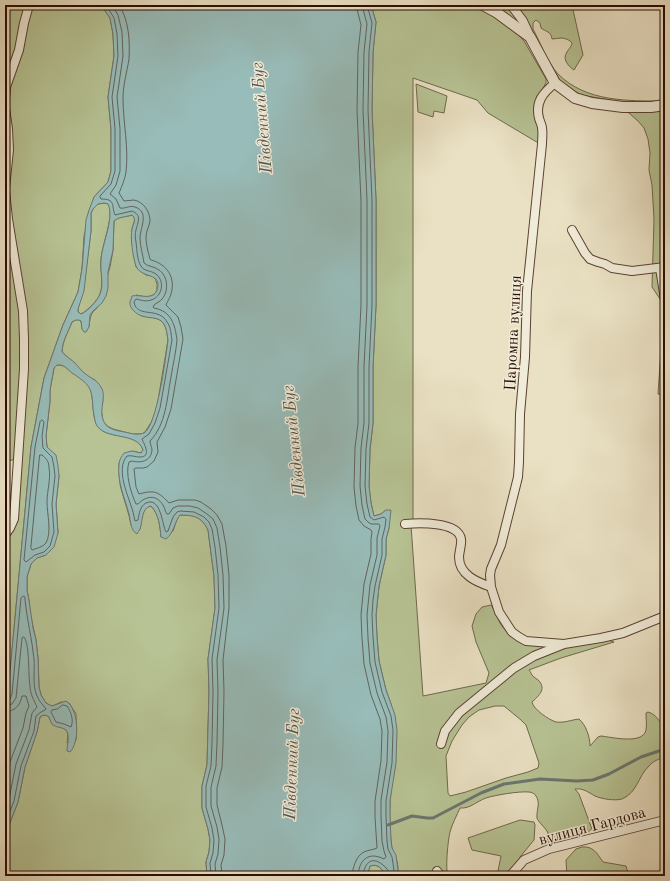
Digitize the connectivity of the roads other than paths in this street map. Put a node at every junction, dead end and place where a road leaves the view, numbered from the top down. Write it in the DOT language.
graph roads {
  1 [pos="30,5"];
  2 [pos="483,5"];
  3 [pos="511,5"];
  4 [pos="530,37"];
  5 [pos="555,83"];
  6 [pos="5,100"];
  7 [pos="665,105"];
  8 [pos="5,108"];
  9 [pos="5,189"];
  10 [pos="572,230"];
  11 [pos="662,268"];
  12 [pos="665,300"];
  13 [pos="405,524"];
  14 [pos="5,535"];
  15 [pos="490,587"];
  16 [pos="665,616"];
  17 [pos="564,644"];
  18 [pos="441,744"];
  19 [pos="665,820"];
  20 [pos="510,876"];
  1 -- 6 [label="street"];
  2 -- 4 [label="street"];
  3 -- 4 [label="street"];
  4 -- 5 [label="street"];
  5 -- 7 [label="street"];
  5 -- 15 [label="street, Паромна вулиця"];
  8 -- 9 [label="street"];
  9 -- 14 [label="street"];
  10 -- 11 [label="street"];
  11 -- 12 [label="street"];
  13 -- 15 [label="street"];
  15 -- 17 [label="street, Паромна вулиця"];
  16 -- 17 [label="street"];
  17 -- 18 [label="street"];
  19 -- 20 [label="street, вулиця Гардова"];
}
